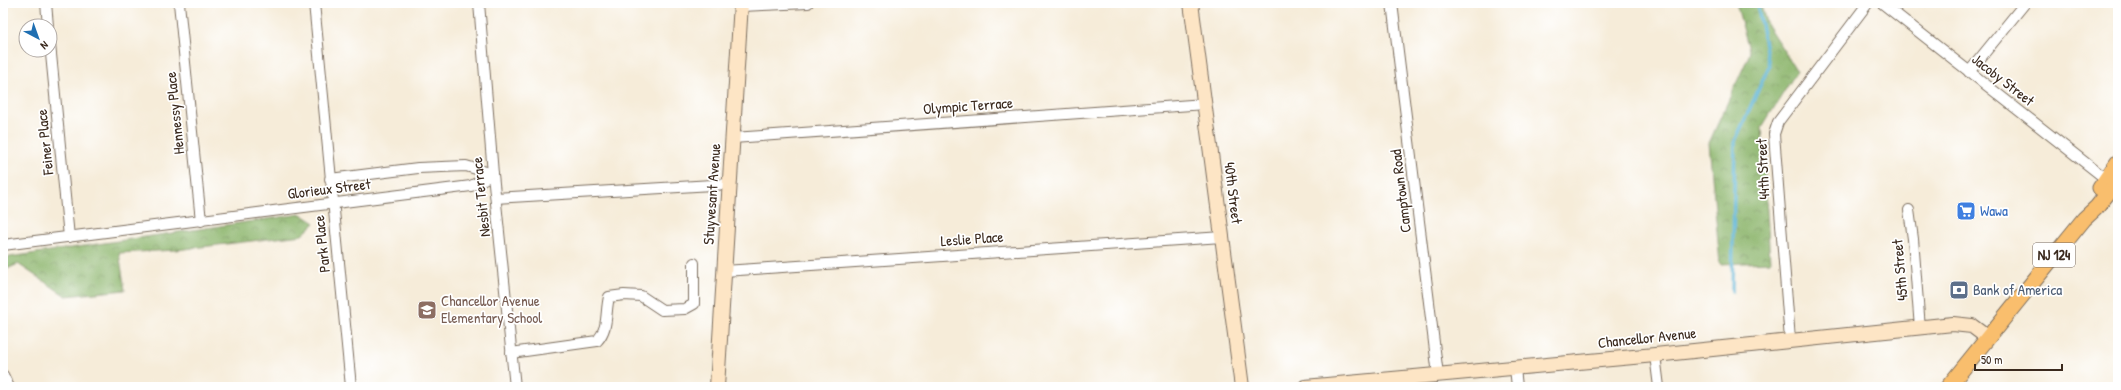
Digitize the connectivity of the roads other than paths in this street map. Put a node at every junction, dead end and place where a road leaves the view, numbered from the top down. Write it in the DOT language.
graph roads {
  1 [pos="46,3"];
  2 [pos="179,3"];
  3 [pos="314,3"];
  4 [pos="479,3"];
  5 [pos="808,3"];
  6 [pos="1191,3"];
  7 [pos="1392,3"];
  8 [pos="1868,3"];
  9 [pos="1882,3"];
  10 [pos="2024,3"];
  11 [pos="741,5"];
  12 [pos="47,18"];
  13 [pos="51,58"];
  14 [pos="1969,72"];
  15 [pos="1205,104"];
  16 [pos="733,138"];
  17 [pos="2118,162"];
  18 [pos="493,174"];
  19 [pos="330,179"];
  20 [pos="2112,179"];
  21 [pos="729,184"];
  22 [pos="496,198"];
  23 [pos="333,203"];
  24 [pos="1909,210"];
  25 [pos="201,221"];
  26 [pos="69,236"];
  27 [pos="1222,237"];
  28 [pos="3,245"];
  29 [pos="694,263"];
  30 [pos="724,271"];
  31 [pos="1920,328"];
  32 [pos="1988,338"];
  33 [pos="1790,340"];
  34 [pos="511,353"];
  35 [pos="1655,355"];
  36 [pos="1515,368"];
  37 [pos="3,375"];
  38 [pos="1438,375"];
  39 [pos="1380,384"];
  40 [pos="9,387"];
  41 [pos="351,387"];
  42 [pos="515,387"];
  43 [pos="717,387"];
  44 [pos="1242,387"];
  45 [pos="1305,387"];
  46 [pos="1517,387"];
  47 [pos="1659,387"];
  48 [pos="1948,387"];
  1 -- 12 [label="street"];
  2 -- 25 [label="street, Hennessy Place"];
  3 -- 19 [label="street, Park Place"];
  4 -- 18 [label="street, Nesbit Terrace"];
  5 -- 11 [label="street"];
  6 -- 15 [label="main road, 40th Street"];
  7 -- 38 [label="street, Camptown Road"];
  8 -- 33 [label="street, 44th Street"];
  9 -- 14 [label="street, Jacoby Street"];
  10 -- 14 [label="street"];
  11 -- 16 [label="main road, Stuyvesant Avenue"];
  13 -- 26 [label="street, Feiner Place"];
  14 -- 20 [label="street, Jacoby Street"];
  15 -- 16 [label="street, Olympic Terrace"];
  15 -- 27 [label="main road, 40th Street"];
  16 -- 21 [label="main road, Stuyvesant Avenue"];
  17 -- 20 [label="main road, NJ 124"];
  18 -- 19 [label="street, Glorieux Street"];
  18 -- 22 [label="street, Nesbit Terrace"];
  18 -- 23 [label="street, Glorieux Street"];
  19 -- 23 [label="street, Park Place"];
  20 -- 32 [label="main road, NJ 124"];
  21 -- 22 [label="street"];
  21 -- 30 [label="main road, Stuyvesant Avenue"];
  22 -- 34 [label="street, Nesbit Terrace"];
  23 -- 25 [label="street, Glorieux Street"];
  23 -- 41 [label="street, Park Place"];
  24 -- 31 [label="street, 45th Street"];
  25 -- 26 [label="street, Glorieux Street"];
  26 -- 28 [label="street, Glorieux Street"];
  27 -- 30 [label="street, Leslie Place"];
  27 -- 44 [label="main road, 40th Street"];
  29 -- 34 [label="street"];
  30 -- 43 [label="main road, Stuyvesant Avenue"];
  31 -- 32 [label="main road, Chancellor Avenue"];
  31 -- 33 [label="main road, Chancellor Avenue"];
  32 -- 48 [label="main road, NJ 124"];
  33 -- 35 [label="main road, Chancellor Avenue"];
  34 -- 42 [label="street, Nesbit Terrace"];
  35 -- 36 [label="main road, Chancellor Avenue"];
  35 -- 47 [label="street"];
  36 -- 38 [label="main road, Chancellor Avenue"];
  36 -- 46 [label="street"];
  37 -- 40 [label="street"];
  38 -- 39 [label="main road, Chancellor Avenue"];
  39 -- 45 [label="main road, Chancellor Avenue"];
}
